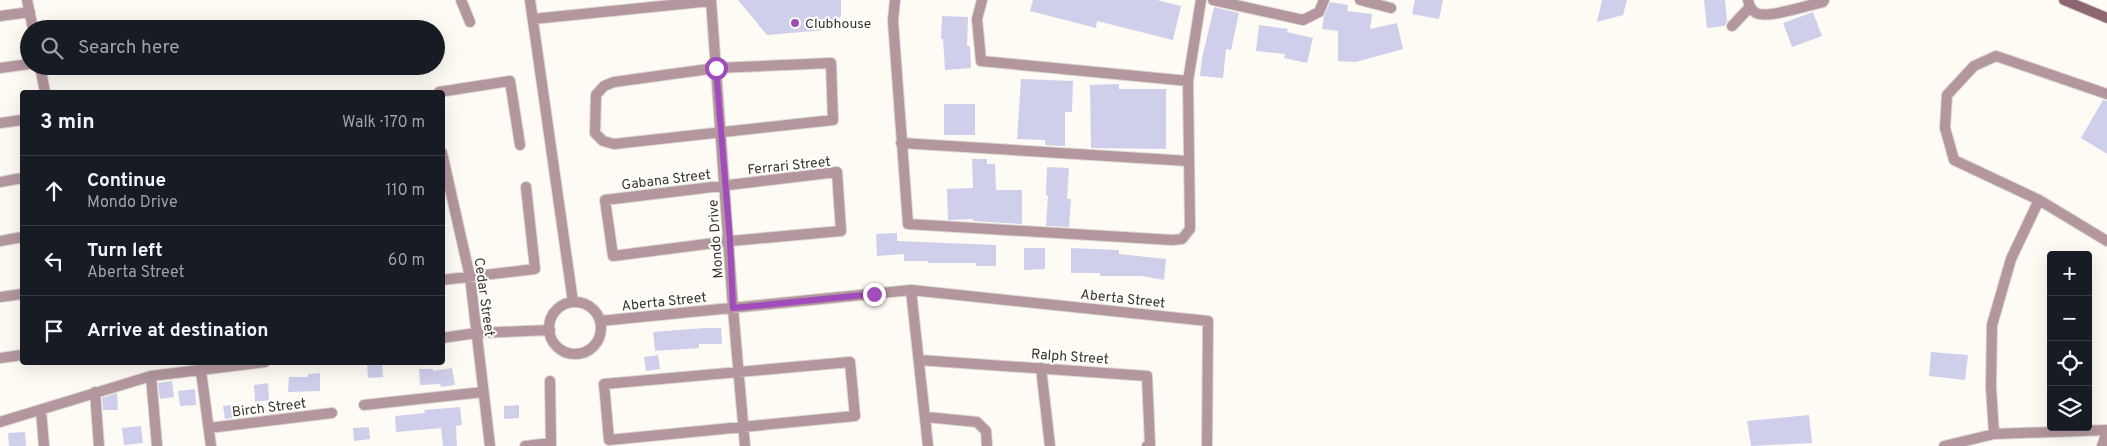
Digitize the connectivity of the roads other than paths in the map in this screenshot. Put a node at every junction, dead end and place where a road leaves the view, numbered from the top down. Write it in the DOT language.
graph roads {
  1 [pos="27,0"];
  2 [pos="462,0"];
  3 [pos="530,0"];
  4 [pos="895,0"];
  5 [pos="982,0"];
  6 [pos="1201,0"];
  7 [pos="1213,0"];
  8 [pos="1324,0"];
  9 [pos="1360,0"];
  10 [pos="1824,0"];
  11 [pos="2064,0"];
  12 [pos="711,1"];
  13 [pos="1749,4"];
  14 [pos="1390,8"];
  15 [pos="30,12"];
  16 [pos="0,16"];
  17 [pos="2107,18"];
  18 [pos="533,19"];
  19 [pos="31,20"];
  20 [pos="470,22"];
  21 [pos="1732,26"];
  22 [pos="20,65"];
  23 [pos="0,68"];
  24 [pos="716,68"];
  25 [pos="42,75"];
  26 [pos="1188,82"];
  27 [pos="45,90"];
  28 [pos="445,91"];
  29 [pos="2107,94"];
  30 [pos="20,120"];
  31 [pos="0,123"];
  32 [pos="721,133"];
  33 [pos="901,143"];
  34 [pos="520,145"];
  35 [pos="1188,161"];
  36 [pos="445,166"];
  37 [pos="20,178"];
  38 [pos="0,182"];
  39 [pos="725,186"];
  40 [pos="526,187"];
  41 [pos="2039,200"];
  42 [pos="20,238"];
  43 [pos="0,241"];
  44 [pos="730,241"];
  45 [pos="2107,241"];
  46 [pos="470,277"];
  47 [pos="445,280"];
  48 [pos="911,290"];
  49 [pos="20,294"];
  50 [pos="0,297"];
  51 [pos="573,302"];
  52 [pos="733,308"];
  53 [pos="600,321"];
  54 [pos="550,330"];
  55 [pos="476,333"];
  56 [pos="445,338"];
  57 [pos="20,355"];
  58 [pos="0,358"];
  59 [pos="919,360"];
  60 [pos="244,365"];
  61 [pos="1041,368"];
  62 [pos="201,371"];
  63 [pos="739,372"];
  64 [pos="151,376"];
  65 [pos="550,382"];
  66 [pos="95,392"];
  67 [pos="483,392"];
  68 [pos="364,405"];
  69 [pos="41,410"];
  70 [pos="332,414"];
  71 [pos="926,417"];
  72 [pos="0,422"];
  73 [pos="744,427"];
  74 [pos="209,428"];
  75 [pos="2107,431"];
  76 [pos="1994,434"];
  77 [pos="551,445"];
  78 [pos="44,446"];
  79 [pos="99,446"];
  80 [pos="158,446"];
  81 [pos="211,446"];
  82 [pos="490,446"];
  83 [pos="525,446"];
  84 [pos="745,446"];
  85 [pos="928,446"];
  86 [pos="988,446"];
  87 [pos="1050,446"];
  88 [pos="1147,446"];
  89 [pos="1207,446"];
  90 [pos="1944,446"];
  91 [pos="2102,446"];
  1 -- 15 [label="street"];
  2 -- 20 [label="street"];
  3 -- 18 [label="street"];
  4 -- 33 [label="street"];
  5 -- 26 [label="street"];
  6 -- 26 [label="street"];
  7 -- 8 [label="street"];
  9 -- 14 [label="street"];
  10 -- 13 [label="street"];
  11 -- 17 [label="main road"];
  12 -- 18 [label="street"];
  12 -- 24 [label="street, Mondo Drive"];
  13 -- 21 [label="street"];
  15 -- 16 [label="street"];
  15 -- 19 [label="street"];
  18 -- 51 [label="street"];
  22 -- 23 [label="street"];
  24 -- 32 [label="street, Mondo Drive"];
  24 -- 32 [label="street"];
  24 -- 32 [label="street"];
  25 -- 27 [label="street"];
  26 -- 35 [label="street"];
  28 -- 34 [label="street"];
  29 -- 41 [label="street"];
  30 -- 31 [label="street"];
  32 -- 39 [label="street, Mondo Drive"];
  33 -- 35 [label="street"];
  33 -- 35 [label="street"];
  36 -- 46 [label="street, Cedar Street"];
  37 -- 38 [label="street"];
  39 -- 44 [label="street, Mondo Drive"];
  39 -- 44 [label="street, Ferrari Street"];
  39 -- 44 [label="street, Gabana Street"];
  40 -- 46 [label="street"];
  41 -- 45 [label="street"];
  41 -- 76 [label="street"];
  42 -- 43 [label="street"];
  44 -- 52 [label="street, Mondo Drive"];
  46 -- 47 [label="street"];
  46 -- 55 [label="street, Cedar Street"];
  48 -- 52 [label="street, Aberta Street"];
  48 -- 59 [label="street"];
  48 -- 89 [label="street, Aberta Street"];
  49 -- 50 [label="street"];
  51 -- 53 [label="street"];
  51 -- 54 [label="street"];
  52 -- 53 [label="street, Aberta Street"];
  52 -- 63 [label="street, Mondo Drive"];
  53 -- 54 [label="street"];
  54 -- 55 [label="street"];
  55 -- 56 [label="street"];
  55 -- 67 [label="street, Cedar Street"];
  57 -- 58 [label="street"];
  59 -- 61 [label="street, Ralph Street"];
  59 -- 71 [label="street"];
  60 -- 62 [label="street"];
  61 -- 87 [label="street"];
  61 -- 88 [label="street, Ralph Street"];
  62 -- 64 [label="street"];
  62 -- 74 [label="street"];
  63 -- 73 [label="street, Mondo Drive"];
  63 -- 73 [label="street"];
  63 -- 73 [label="street"];
  64 -- 66 [label="street"];
  64 -- 80 [label="street"];
  65 -- 77 [label="street"];
  66 -- 69 [label="street"];
  66 -- 79 [label="street"];
  67 -- 68 [label="street"];
  67 -- 82 [label="street, Cedar Street"];
  69 -- 72 [label="street"];
  69 -- 78 [label="street"];
  70 -- 74 [label="street, Birch Street"];
  71 -- 85 [label="street"];
  71 -- 86 [label="street"];
  73 -- 84 [label="street, Mondo Drive"];
  74 -- 81 [label="street"];
  75 -- 76 [label="street"];
  75 -- 91 [label="street"];
  76 -- 90 [label="street"];
  77 -- 83 [label="street"];
}
